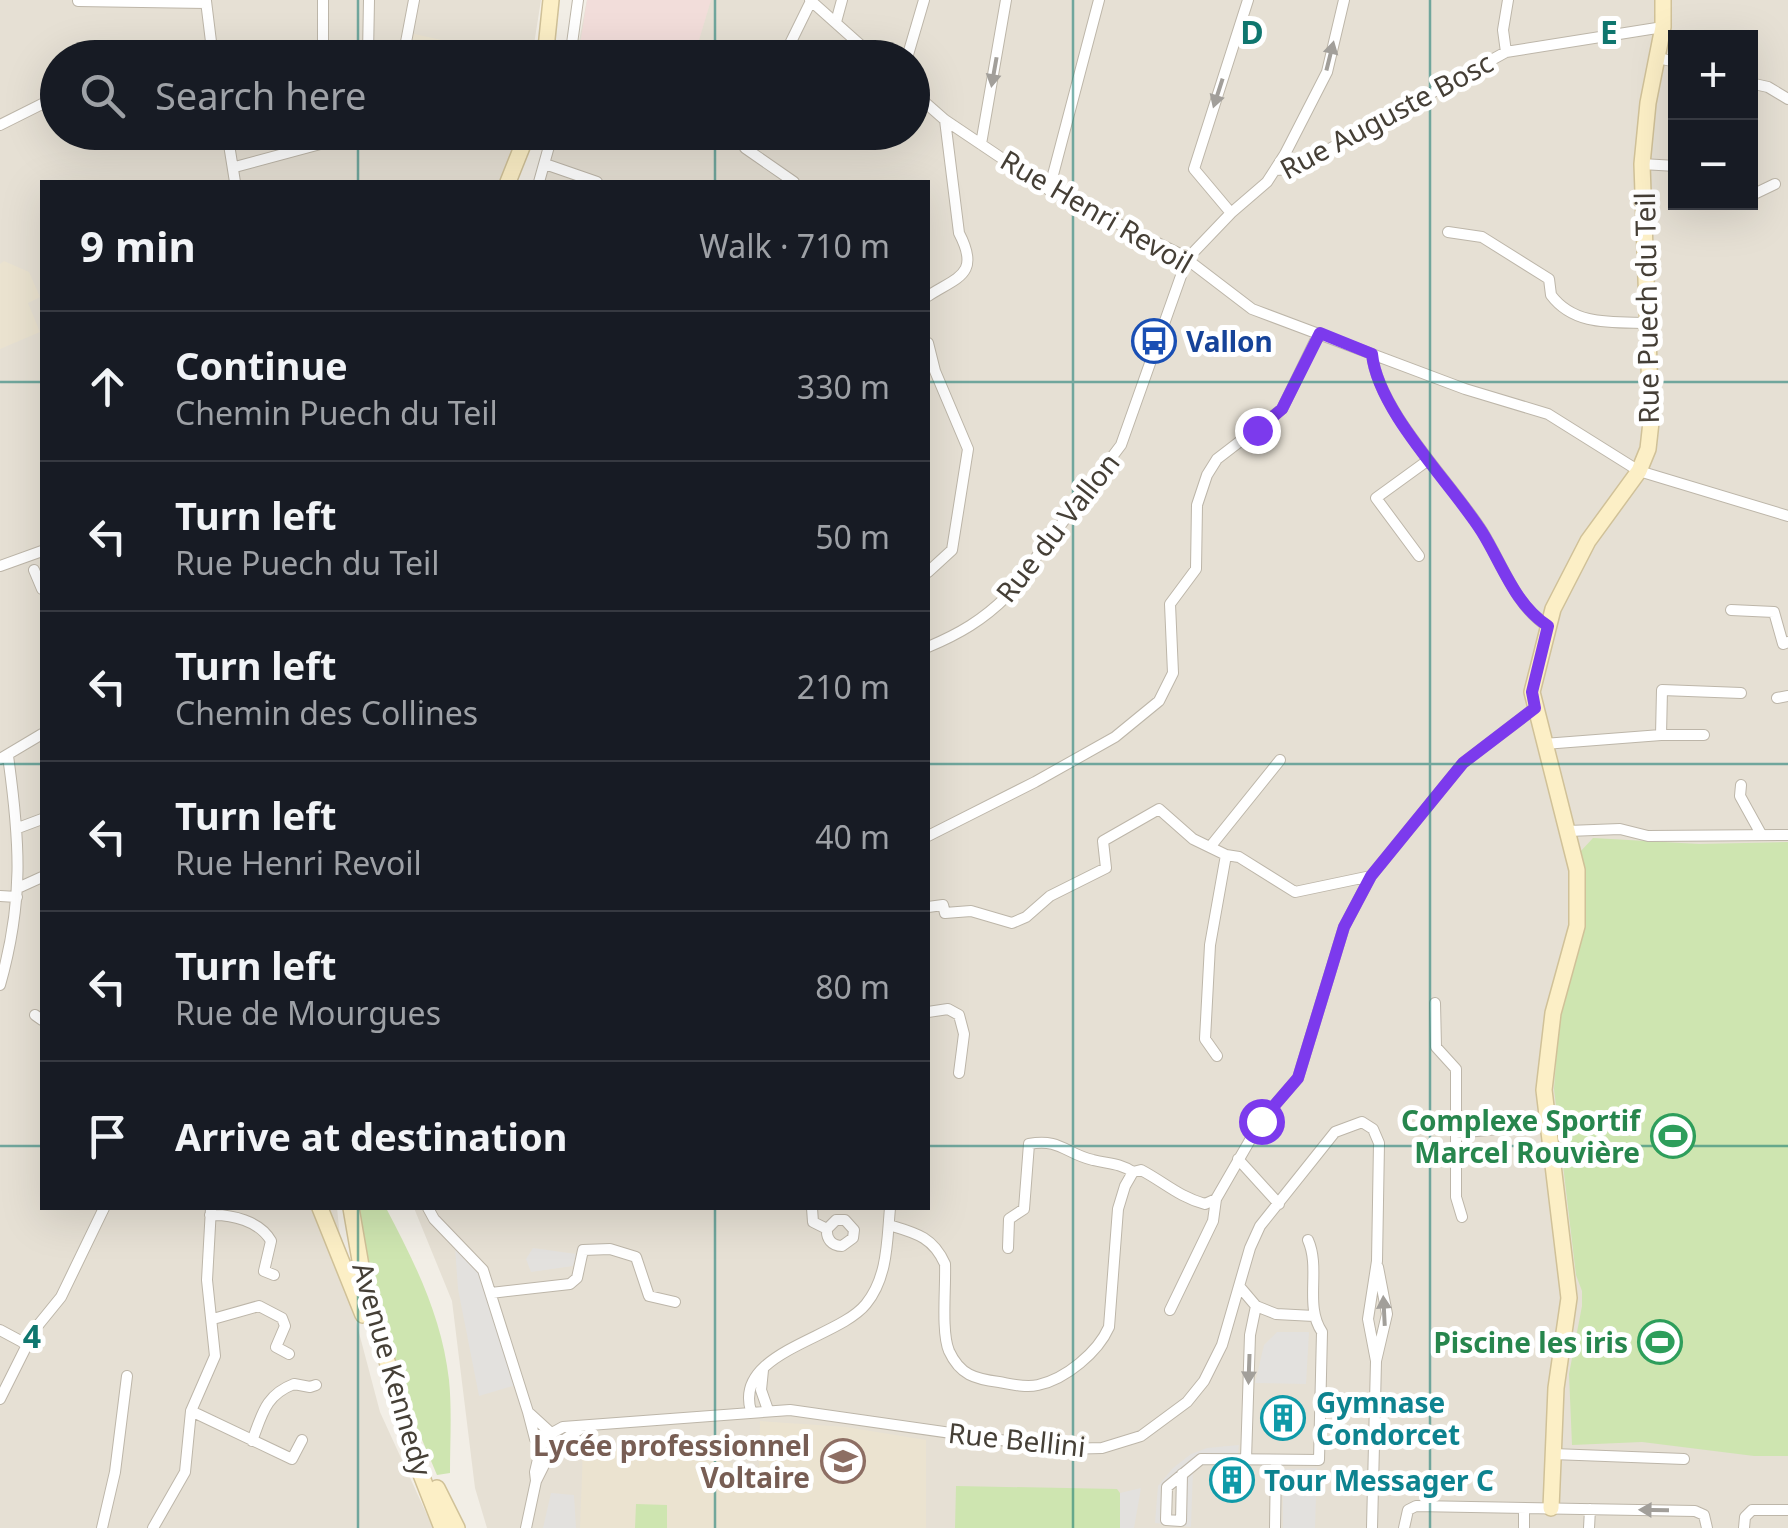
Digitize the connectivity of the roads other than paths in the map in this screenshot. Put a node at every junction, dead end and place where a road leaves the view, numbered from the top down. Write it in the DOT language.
graph roads {
  1 [pos="323,0"];
  2 [pos="369,0"];
  3 [pos="414,0"];
  4 [pos="551,0"];
  5 [pos="578,0"];
  6 [pos="811,0"];
  7 [pos="842,0"];
  8 [pos="924,0"];
  9 [pos="1006,0"];
  10 [pos="1099,0"];
  11 [pos="1248,0"];
  12 [pos="1344,0"];
  13 [pos="1508,0"];
  14 [pos="1663,0"];
  15 [pos="78,1"];
  16 [pos="206,2"];
  17 [pos="836,22"];
  18 [pos="1663,26"];
  19 [pos="211,40"];
  20 [pos="322,40"];
  21 [pos="368,40"];
  22 [pos="407,40"];
  23 [pos="547,40"];
  24 [pos="572,40"];
  25 [pos="791,40"];
  26 [pos="856,40"];
  27 [pos="912,40"];
  28 [pos="1506,52"];
  29 [pos="1658,58"];
  30 [pos="1668,60"];
  31 [pos="1758,85"];
  32 [pos="1788,99"];
  33 [pos="40,105"];
  34 [pos="930,107"];
  35 [pos="945,120"];
  36 [pos="0,124"];
  37 [pos="981,144"];
  38 [pos="231,150"];
  39 [pos="296,150"];
  40 [pos="521,150"];
  41 [pos="548,150"];
  42 [pos="749,150"];
  43 [pos="545,164"];
  44 [pos="1642,164"];
  45 [pos="235,166"];
  46 [pos="1668,166"];
  47 [pos="1275,170"];
  48 [pos="236,180"];
  49 [pos="509,180"];
  50 [pos="539,180"];
  51 [pos="590,180"];
  52 [pos="791,180"];
  53 [pos="1775,184"];
  54 [pos="1049,190"];
  55 [pos="1758,192"];
  56 [pos="1231,213"];
  57 [pos="1448,232"];
  58 [pos="1187,260"];
  59 [pos="930,285"];
  60 [pos="941,287"];
  61 [pos="930,295"];
  62 [pos="1647,322"];
  63 [pos="1320,333"];
  64 [pos="930,351"];
  65 [pos="1372,354"];
  66 [pos="1427,461"];
  67 [pos="1639,470"];
  68 [pos="1788,516"];
  69 [pos="40,552"];
  70 [pos="1420,556"];
  71 [pos="0,566"];
  72 [pos="34,570"];
  73 [pos="930,570"];
  74 [pos="40,584"];
  75 [pos="1731,610"];
  76 [pos="1548,626"];
  77 [pos="1788,642"];
  78 [pos="930,646"];
  79 [pos="1740,693"];
  80 [pos="1535,708"];
  81 [pos="40,735"];
  82 [pos="1661,735"];
  83 [pos="1704,735"];
  84 [pos="1544,744"];
  85 [pos="4,758"];
  86 [pos="1280,760"];
  87 [pos="1741,785"];
  88 [pos="40,820"];
  89 [pos="18,828"];
  90 [pos="1568,830"];
  91 [pos="1761,834"];
  92 [pos="930,835"];
  93 [pos="1788,835"];
  94 [pos="1210,847"];
  95 [pos="1226,855"];
  96 [pos="1371,876"];
  97 [pos="40,878"];
  98 [pos="18,892"];
  99 [pos="0,896"];
  100 [pos="930,906"];
  101 [pos="0,984"];
  102 [pos="1435,1004"];
  103 [pos="930,1012"];
  104 [pos="1217,1056"];
  105 [pos="960,1073"];
  106 [pos="1548,1124"];
  107 [pos="1456,1134"];
  108 [pos="1238,1159"];
  109 [pos="1133,1172"];
  110 [pos="1216,1199"];
  111 [pos="1279,1204"];
  112 [pos="103,1210"];
  113 [pos="321,1210"];
  114 [pos="351,1210"];
  115 [pos="429,1210"];
  116 [pos="812,1210"];
  117 [pos="890,1210"];
  118 [pos="210,1211"];
  119 [pos="1462,1217"];
  120 [pos="889,1225"];
  121 [pos="827,1229"];
  122 [pos="1308,1240"];
  123 [pos="1008,1248"];
  124 [pos="1377,1261"];
  125 [pos="274,1275"];
  126 [pos="1238,1286"];
  127 [pos="491,1293"];
  128 [pos="675,1302"];
  129 [pos="1256,1306"];
  130 [pos="1170,1310"];
  131 [pos="1314,1316"];
  132 [pos="213,1319"];
  133 [pos="0,1330"];
  134 [pos="28,1345"];
  135 [pos="290,1354"];
  136 [pos="1376,1361"];
  137 [pos="763,1370"];
  138 [pos="127,1376"];
  139 [pos="316,1384"];
  140 [pos="750,1386"];
  141 [pos="394,1388"];
  142 [pos="0,1399"];
  143 [pos="768,1410"];
  144 [pos="191,1411"];
  145 [pos="752,1411"];
  146 [pos="730,1413"];
  147 [pos="406,1422"];
  148 [pos="302,1440"];
  149 [pos="252,1441"];
  150 [pos="550,1441"];
  151 [pos="1553,1454"];
  152 [pos="1246,1459"];
  153 [pos="1684,1459"];
  154 [pos="1276,1460"];
  155 [pos="1182,1474"];
  156 [pos="1524,1508"];
  157 [pos="1550,1508"];
  158 [pos="1590,1508"];
  159 [pos="1788,1510"];
  160 [pos="102,1528"];
  161 [pos="153,1528"];
  162 [pos="442,1528"];
  163 [pos="457,1528"];
  164 [pos="526,1528"];
  165 [pos="1274,1528"];
  166 [pos="1372,1528"];
  167 [pos="1404,1528"];
  168 [pos="1524,1528"];
  169 [pos="1589,1528"];
  170 [pos="1707,1528"];
  171 [pos="1744,1528"];
  1 -- 20 [label="street"];
  2 -- 21 [label="street"];
  3 -- 22 [label="street"];
  4 -- 23 [label="street"];
  5 -- 24 [label="street"];
  6 -- 17 [label="street"];
  6 -- 25 [label="street"];
  7 -- 17 [label="street"];
  8 -- 27 [label="street"];
  9 -- 37 [label="street, one-way"];
  10 -- 54 [label="street"];
  11 -- 56 [label="street, one-way"];
  47 -- 12 [label="street, one-way"];
  13 -- 28 [label="street, Rue Auguste Bosc"];
  14 -- 18 [label="street, Rue Puech du Teil"];
  15 -- 16 [label="street"];
  16 -- 19 [label="street"];
  17 -- 26 [label="street"];
  18 -- 28 [label="street"];
  18 -- 29 [label="street, Rue Puech du Teil"];
  28 -- 47 [label="street, Rue Auguste Bosc"];
  29 -- 30 [label="street"];
  29 -- 44 [label="street, Rue Puech du Teil"];
  31 -- 32 [label="street"];
  33 -- 36 [label="street"];
  34 -- 35 [label="street, Rue Henri Revoil"];
  35 -- 37 [label="street, Rue Henri Revoil"];
  35 -- 60 [label="street"];
  37 -- 54 [label="street, Rue Henri Revoil"];
  38 -- 45 [label="street"];
  39 -- 45 [label="street"];
  40 -- 49 [label="street"];
  41 -- 43 [label="street"];
  42 -- 52 [label="street"];
  43 -- 50 [label="street"];
  43 -- 51 [label="street"];
  44 -- 46 [label="street"];
  44 -- 62 [label="street, Rue Puech du Teil"];
  45 -- 48 [label="street"];
  47 -- 56 [label="street, Rue Auguste Bosc"];
  53 -- 55 [label="street"];
  54 -- 58 [label="street, Rue Henri Revoil"];
  56 -- 58 [label="street, Rue Auguste Bosc"];
  57 -- 62 [label="street"];
  58 -- 63 [label="street, Rue Henri Revoil"];
  58 -- 78 [label="street, Rue du Vallon"];
  59 -- 60 [label="street"];
  60 -- 61 [label="street"];
  62 -- 67 [label="street, Rue Puech du Teil"];
  63 -- 65 [label="street, Rue Henri Revoil"];
  63 -- 92 [label="street"];
  64 -- 73 [label="street"];
  65 -- 66 [label="street"];
  65 -- 67 [label="street, Rue Henri Revoil"];
  66 -- 70 [label="street"];
  66 -- 76 [label="street"];
  67 -- 68 [label="street, Rue Henri Revoil"];
  67 -- 76 [label="street, Rue Puech du Teil"];
  69 -- 71 [label="street"];
  72 -- 74 [label="street"];
  75 -- 77 [label="street"];
  76 -- 80 [label="street, Rue Puech du Teil"];
  79 -- 82 [label="street"];
  80 -- 84 [label="street, Rue Puech du Teil"];
  80 -- 96 [label="street"];
  81 -- 85 [label="street"];
  82 -- 83 [label="street"];
  82 -- 84 [label="street"];
  84 -- 90 [label="street, Rue Puech du Teil"];
  85 -- 89 [label="street"];
  86 -- 94 [label="street"];
  87 -- 91 [label="street"];
  88 -- 89 [label="street"];
  89 -- 98 [label="street"];
  90 -- 91 [label="street"];
  90 -- 106 [label="street, Rue Puech du Teil"];
  91 -- 93 [label="street"];
  94 -- 95 [label="street"];
  94 -- 100 [label="street"];
  95 -- 96 [label="street"];
  95 -- 104 [label="street"];
  96 -- 108 [label="street"];
  97 -- 98 [label="street"];
  98 -- 99 [label="street"];
  98 -- 101 [label="street"];
  102 -- 107 [label="street"];
  103 -- 105 [label="street"];
  106 -- 107 [label="street"];
  106 -- 151 [label="street, Rue Puech du Teil"];
  107 -- 119 [label="street"];
  108 -- 110 [label="street"];
  108 -- 111 [label="street"];
  109 -- 110 [label="street"];
  109 -- 120 [label="street"];
  109 -- 123 [label="street"];
  110 -- 130 [label="street"];
  111 -- 124 [label="street, Rue Bellini"];
  111 -- 126 [label="street, Rue Bellini"];
  112 -- 134 [label="street"];
  113 -- 141 [label="street"];
  114 -- 141 [label="street, Avenue Kennedy"];
  115 -- 127 [label="street"];
  116 -- 121 [label="street"];
  117 -- 120 [label="street"];
  118 -- 125 [label="street"];
  118 -- 132 [label="street"];
  120 -- 137 [label="street"];
  122 -- 131 [label="street"];
  124 -- 136 [label="street"];
  136 -- 124 [label="street, one-way"];
  126 -- 129 [label="street"];
  126 -- 143 [label="street, Rue Bellini"];
  127 -- 128 [label="street"];
  127 -- 150 [label="street"];
  129 -- 131 [label="street"];
  129 -- 152 [label="street, one-way"];
  131 -- 154 [label="street"];
  132 -- 135 [label="street"];
  132 -- 144 [label="street"];
  133 -- 134 [label="street"];
  134 -- 142 [label="street"];
  136 -- 166 [label="street"];
  137 -- 140 [label="street"];
  137 -- 143 [label="street"];
  138 -- 160 [label="street"];
  139 -- 149 [label="street"];
  140 -- 145 [label="street"];
  140 -- 146 [label="street"];
  141 -- 147 [label="street, Avenue Kennedy"];
  143 -- 145 [label="street, Rue Bellini"];
  144 -- 149 [label="street"];
  144 -- 161 [label="street"];
  145 -- 146 [label="street, Rue Bellini"];
  146 -- 150 [label="street, Rue Bellini"];
  147 -- 162 [label="street, Avenue Kennedy"];
  147 -- 163 [label="street"];
  148 -- 149 [label="street"];
  150 -- 164 [label="street"];
  151 -- 153 [label="street"];
  151 -- 157 [label="street, Rue Puech du Teil"];
  152 -- 154 [label="street"];
  152 -- 155 [label="street"];
  154 -- 165 [label="street"];
  156 -- 157 [label="street"];
  156 -- 167 [label="street"];
  156 -- 168 [label="street"];
  157 -- 158 [label="street"];
  158 -- 169 [label="street"];
  170 -- 158 [label="street, one-way"];
  159 -- 171 [label="street"];
}
